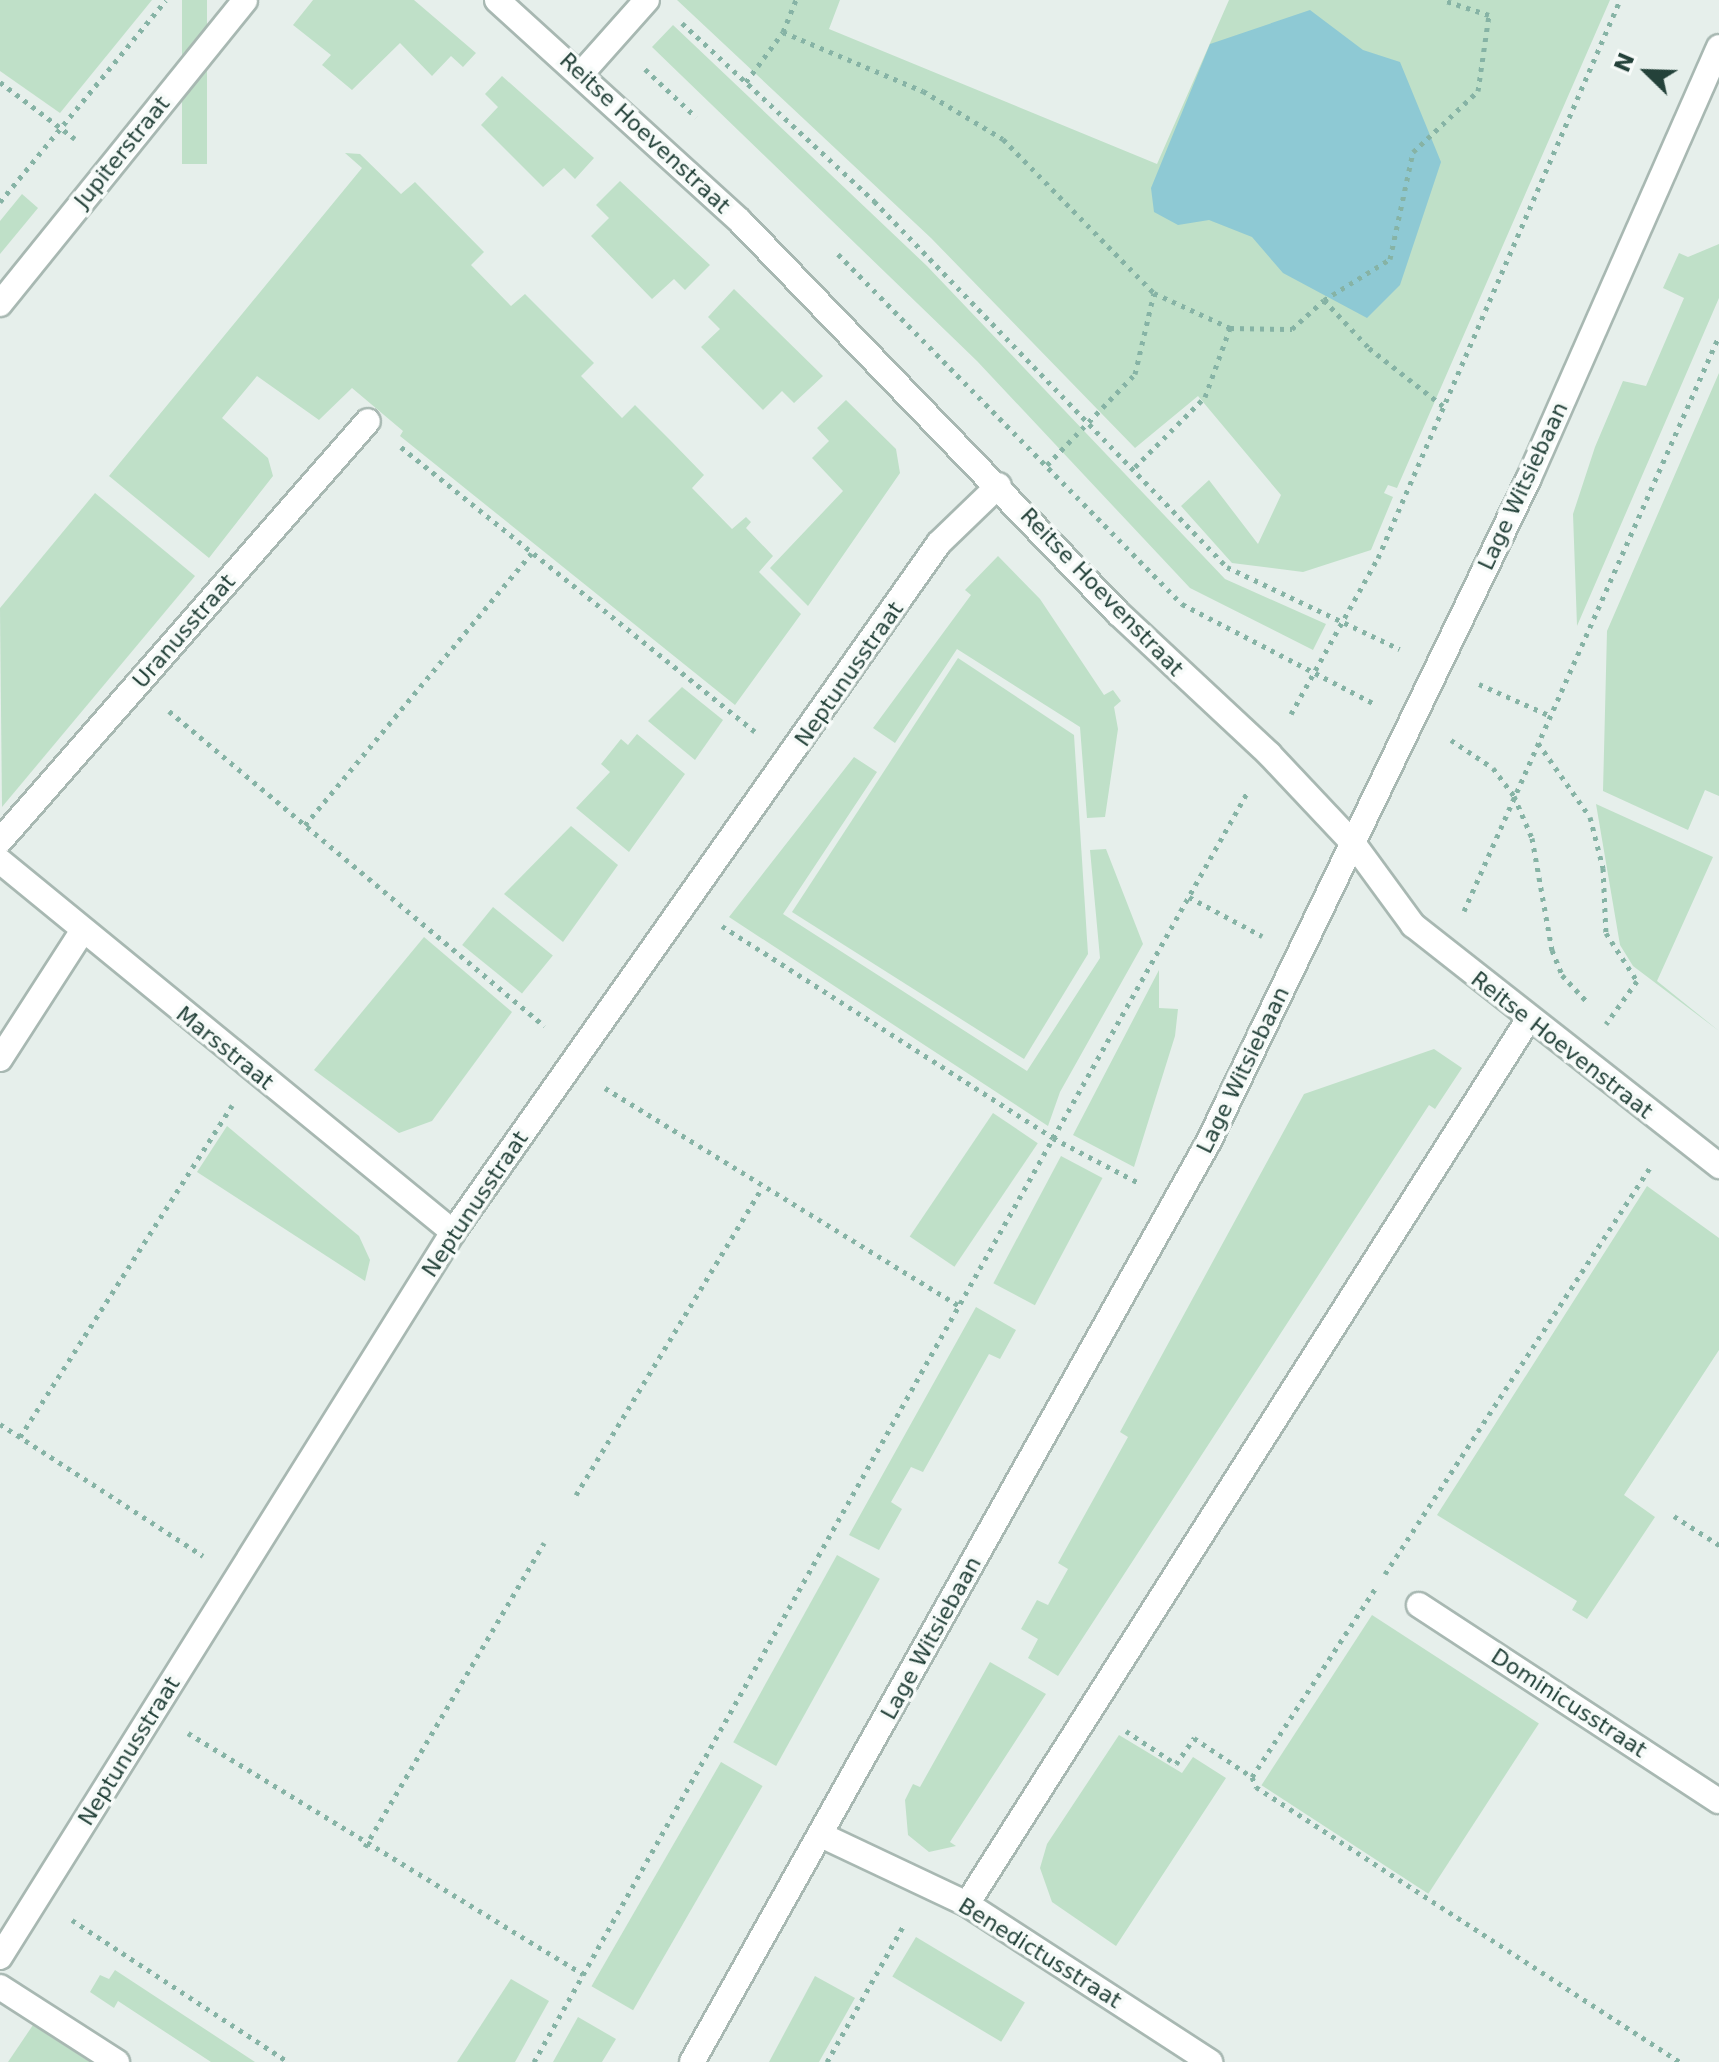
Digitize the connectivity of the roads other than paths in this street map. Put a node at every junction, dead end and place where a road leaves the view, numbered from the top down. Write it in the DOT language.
graph roads {
  1 [pos="245,0"];
  2 [pos="497,0"];
  3 [pos="647,0"];
  4 [pos="1719,47"];
  5 [pos="581,74"];
  6 [pos="0,304"];
  7 [pos="368,421"];
  8 [pos="999,485"];
  9 [pos="0,841"];
  10 [pos="1353,843"];
  11 [pos="0,861"];
  12 [pos="82,932"];
  13 [pos="1528,1020"];
  14 [pos="0,1059"];
  15 [pos="1719,1166"];
  16 [pos="453,1232"];
  17 [pos="1419,1605"];
  18 [pos="1719,1801"];
  19 [pos="821,1835"];
  20 [pos="967,1904"];
  21 [pos="0,1957"];
  22 [pos="0,1987"];
  23 [pos="691,2060"];
  24 [pos="117,2062"];
  25 [pos="1210,2062"];
  1 -- 6 [label="street, Jupiterstraat"];
  2 -- 5 [label="street, Reitse Hoevenstraat"];
  3 -- 5 [label="street"];
  4 -- 10 [label="street, Lage Witsiebaan"];
  5 -- 8 [label="street, Reitse Hoevenstraat"];
  7 -- 9 [label="street, Uranusstraat"];
  8 -- 10 [label="street, Reitse Hoevenstraat"];
  8 -- 16 [label="street, Neptunusstraat"];
  10 -- 13 [label="street, Reitse Hoevenstraat"];
  10 -- 19 [label="street, Lage Witsiebaan"];
  11 -- 12 [label="street, Marsstraat"];
  12 -- 14 [label="street"];
  12 -- 16 [label="street, Marsstraat"];
  13 -- 15 [label="street, Reitse Hoevenstraat"];
  13 -- 20 [label="street"];
  16 -- 21 [label="street, Neptunusstraat"];
  17 -- 18 [label="street, Dominicusstraat"];
  19 -- 20 [label="street, Benedictusstraat"];
  19 -- 23 [label="street, Lage Witsiebaan"];
  20 -- 25 [label="street, Benedictusstraat"];
  22 -- 24 [label="street"];
}
